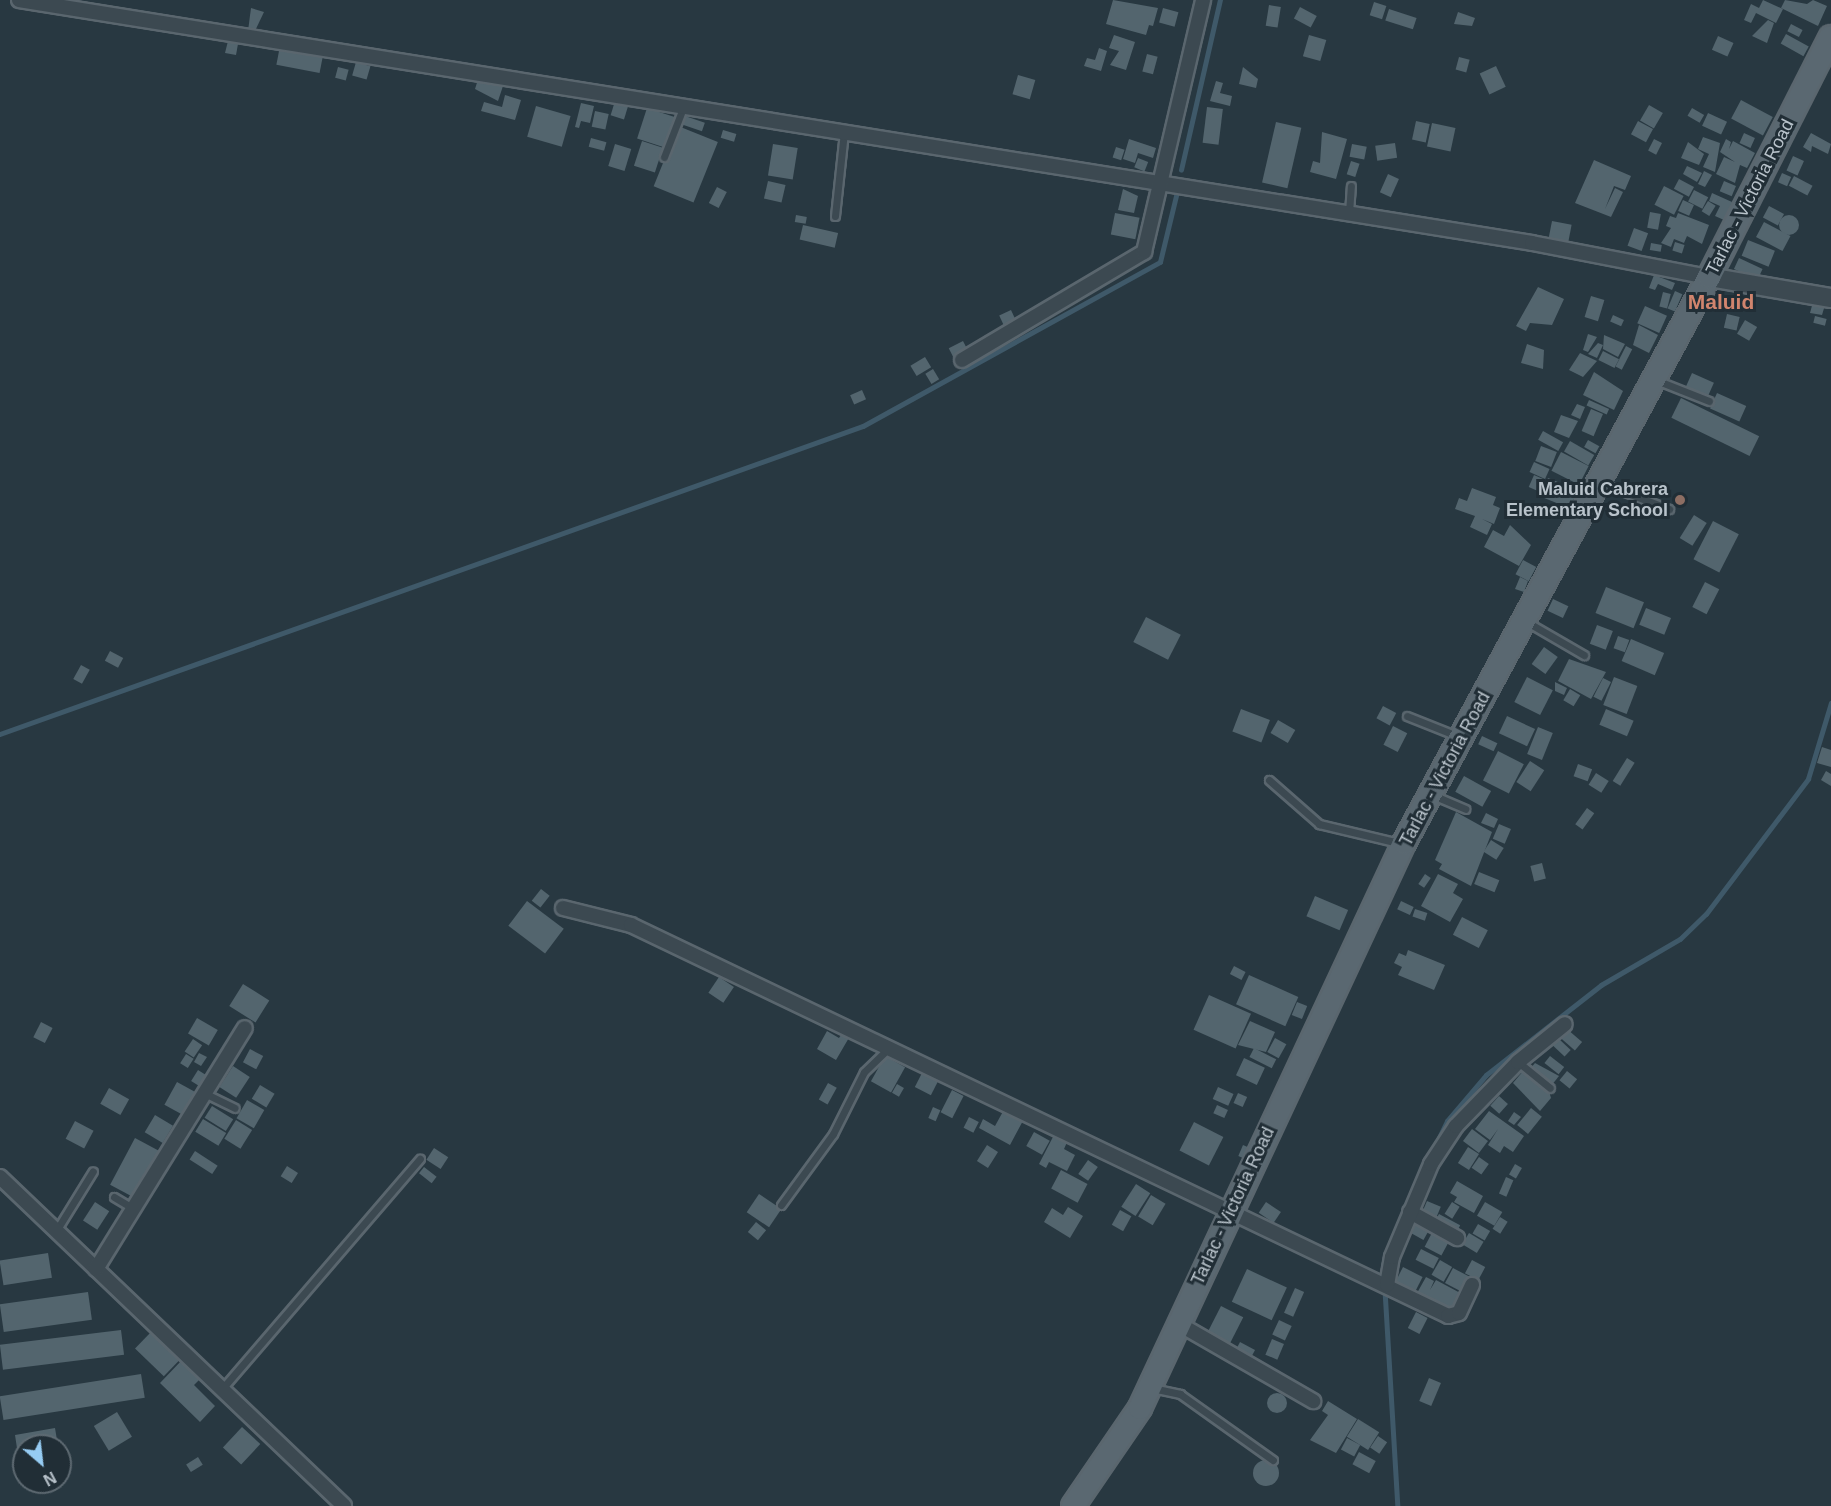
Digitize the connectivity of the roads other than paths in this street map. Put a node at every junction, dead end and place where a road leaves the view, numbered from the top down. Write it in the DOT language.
graph roads {
  1 [pos="19,0"];
  2 [pos="1203,0"];
  3 [pos="1831,37"];
  4 [pos="683,108"];
  5 [pos="844,132"];
  6 [pos="664,157"];
  7 [pos="1164,185"];
  8 [pos="1351,186"];
  9 [pos="1348,213"];
  10 [pos="835,216"];
  11 [pos="1709,277"];
  12 [pos="1831,298"];
  13 [pos="962,360"];
  14 [pos="1654,379"];
  15 [pos="1709,401"];
  16 [pos="1597,482"];
  17 [pos="1669,509"];
  18 [pos="1525,621"];
  19 [pos="1584,655"];
  20 [pos="1407,716"];
  21 [pos="1462,737"];
  22 [pos="1269,780"];
  23 [pos="1431,794"];
  24 [pos="1466,809"];
  25 [pos="1404,843"];
  26 [pos="563,908"];
  27 [pos="1565,1024"];
  28 [pos="245,1028"];
  29 [pos="892,1046"];
  30 [pos="1518,1062"];
  31 [pos="1550,1088"];
  32 [pos="204,1093"];
  33 [pos="235,1108"];
  34 [pos="420,1159"];
  35 [pos="93,1171"];
  36 [pos="0,1177"];
  37 [pos="114,1197"];
  38 [pos="781,1206"];
  39 [pos="132,1208"];
  40 [pos="1229,1212"];
  41 [pos="1410,1212"];
  42 [pos="56,1231"];
  43 [pos="1457,1238"];
  44 [pos="96,1269"];
  45 [pos="1387,1285"];
  46 [pos="1472,1285"];
  47 [pos="1179,1324"];
  48 [pos="1150,1387"];
  49 [pos="221,1390"];
  50 [pos="1313,1401"];
  51 [pos="1274,1460"];
  52 [pos="344,1506"];
  53 [pos="1073,1506"];
  1 -- 4 [label="street"];
  2 -- 7 [label="street"];
  3 -- 11 [label="main road, Tarlac - Victoria Road"];
  4 -- 5 [label="street"];
  4 -- 6 [label="lane"];
  5 -- 7 [label="street"];
  5 -- 10 [label="lane"];
  7 -- 9 [label="street"];
  7 -- 13 [label="street"];
  8 -- 9 [label="lane"];
  9 -- 11 [label="street"];
  11 -- 12 [label="street"];
  11 -- 14 [label="main road, Tarlac - Victoria Road"];
  14 -- 15 [label="lane"];
  14 -- 16 [label="main road, Tarlac - Victoria Road"];
  16 -- 17 [label="lane"];
  16 -- 18 [label="main road, Tarlac - Victoria Road"];
  18 -- 19 [label="lane"];
  18 -- 21 [label="main road, Tarlac - Victoria Road"];
  20 -- 21 [label="lane"];
  21 -- 23 [label="main road, Tarlac - Victoria Road"];
  22 -- 25 [label="lane"];
  23 -- 24 [label="lane"];
  23 -- 25 [label="main road, Tarlac - Victoria Road"];
  25 -- 40 [label="main road, Tarlac - Victoria Road"];
  26 -- 29 [label="street"];
  27 -- 30 [label="street"];
  28 -- 32 [label="street"];
  29 -- 38 [label="lane"];
  29 -- 40 [label="street"];
  30 -- 31 [label="lane"];
  30 -- 41 [label="street"];
  32 -- 33 [label="lane"];
  32 -- 39 [label="street"];
  34 -- 49 [label="lane"];
  35 -- 42 [label="lane"];
  36 -- 42 [label="street"];
  37 -- 39 [label="lane"];
  39 -- 44 [label="street"];
  40 -- 45 [label="street"];
  40 -- 47 [label="main road, Tarlac - Victoria Road"];
  41 -- 43 [label="street"];
  41 -- 45 [label="street"];
  42 -- 44 [label="street"];
  44 -- 49 [label="street"];
  45 -- 46 [label="street"];
  47 -- 48 [label="main road, Tarlac - Victoria Road"];
  47 -- 50 [label="street"];
  48 -- 51 [label="lane"];
  48 -- 53 [label="main road, Tarlac - Victoria Road"];
  49 -- 52 [label="street"];
}
